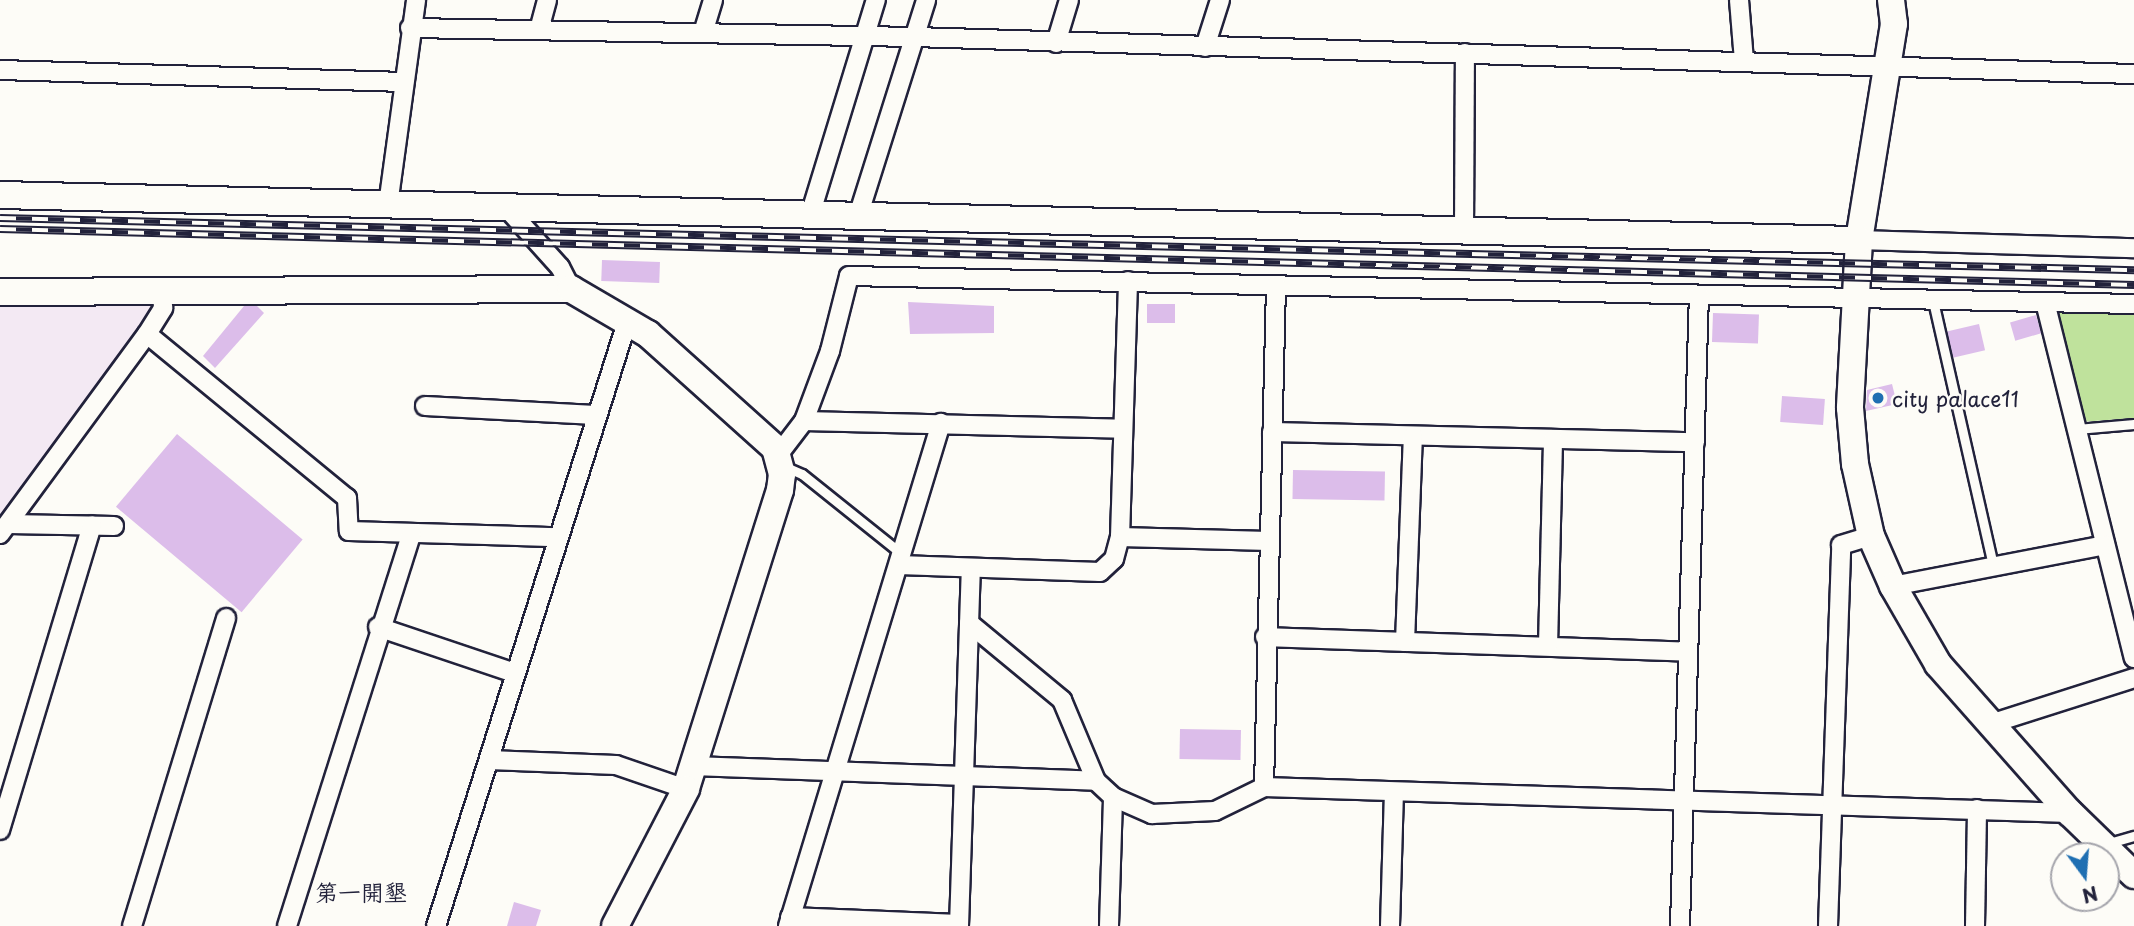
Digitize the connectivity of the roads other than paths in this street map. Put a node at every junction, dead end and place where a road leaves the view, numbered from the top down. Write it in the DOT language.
graph roads {
  1 [pos="416,0"];
  2 [pos="547,0"];
  3 [pos="713,0"];
  4 [pos="877,0"];
  5 [pos="926,0"];
  6 [pos="1069,0"];
  7 [pos="1220,0"];
  8 [pos="1739,0"];
  9 [pos="1891,0"];
  10 [pos="410,28"];
  11 [pos="539,30"];
  12 [pos="704,33"];
  13 [pos="865,37"];
  14 [pos="914,37"];
  15 [pos="1056,43"];
  16 [pos="1206,47"];
  17 [pos="1465,53"];
  18 [pos="1744,61"];
  19 [pos="1887,64"];
  20 [pos="0,70"];
  21 [pos="2134,74"];
  22 [pos="404,82"];
  23 [pos="0,195"];
  24 [pos="388,205"];
  25 [pos="505,206"];
  26 [pos="811,212"];
  27 [pos="859,213"];
  28 [pos="1464,232"];
  29 [pos="1859,240"];
  30 [pos="2134,248"];
  31 [pos="1128,281"];
  32 [pos="1276,285"];
  33 [pos="162,289"];
  34 [pos="571,289"];
  35 [pos="0,292"];
  36 [pos="1699,295"];
  37 [pos="1855,300"];
  38 [pos="1933,301"];
  39 [pos="2045,302"];
  40 [pos="2134,304"];
  41 [pos="628,319"];
  42 [pos="148,334"];
  43 [pos="425,406"];
  44 [pos="596,415"];
  45 [pos="804,421"];
  46 [pos="941,424"];
  47 [pos="2134,424"];
  48 [pos="1124,429"];
  49 [pos="2077,429"];
  50 [pos="1272,432"];
  51 [pos="1413,436"];
  52 [pos="1553,439"];
  53 [pos="1695,442"];
  54 [pos="779,460"];
  55 [pos="92,526"];
  56 [pos="114,526"];
  57 [pos="4,529"];
  58 [pos="411,534"];
  59 [pos="1871,536"];
  60 [pos="557,537"];
  61 [pos="1120,537"];
  62 [pos="1269,541"];
  63 [pos="2105,545"];
  64 [pos="900,560"];
  65 [pos="1993,566"];
  66 [pos="971,568"];
  67 [pos="1893,586"];
  68 [pos="226,618"];
  69 [pos="969,623"];
  70 [pos="378,627"];
  71 [pos="1265,636"];
  72 [pos="1405,642"];
  73 [pos="1548,646"];
  74 [pos="1688,652"];
  75 [pos="2134,658"];
  76 [pos="515,673"];
  77 [pos="2134,678"];
  78 [pos="1990,723"];
  79 [pos="489,760"];
  80 [pos="833,773"];
  81 [pos="964,776"];
  82 [pos="689,778"];
  83 [pos="1096,781"];
  84 [pos="1264,787"];
  85 [pos="1394,792"];
  86 [pos="1113,797"];
  87 [pos="1684,801"];
  88 [pos="1830,806"];
  89 [pos="1977,809"];
  90 [pos="2070,813"];
  91 [pos="0,830"];
  92 [pos="2134,836"];
  93 [pos="2101,842"];
  94 [pos="2111,842"];
  95 [pos="2120,861"];
  96 [pos="2134,875"];
  97 [pos="789,921"];
  98 [pos="959,925"];
  99 [pos="132,926"];
  100 [pos="287,926"];
  101 [pos="436,926"];
  102 [pos="615,926"];
  103 [pos="1109,926"];
  104 [pos="1390,926"];
  105 [pos="1680,926"];
  106 [pos="1828,926"];
  107 [pos="1975,926"];
  1 -- 10 [label="street"];
  2 -- 11 [label="street"];
  3 -- 12 [label="street"];
  4 -- 13 [label="street"];
  5 -- 14 [label="street"];
  6 -- 15 [label="street"];
  7 -- 16 [label="street"];
  8 -- 18 [label="street"];
  9 -- 19 [label="street"];
  10 -- 11 [label="street"];
  10 -- 22 [label="street"];
  11 -- 12 [label="street"];
  12 -- 13 [label="street"];
  13 -- 14 [label="street"];
  13 -- 26 [label="street"];
  14 -- 15 [label="street"];
  14 -- 27 [label="street"];
  15 -- 16 [label="street"];
  16 -- 17 [label="street"];
  17 -- 18 [label="street"];
  17 -- 28 [label="street"];
  18 -- 19 [label="street"];
  19 -- 21 [label="street"];
  19 -- 29 [label="street"];
  20 -- 22 [label="street"];
  22 -- 24 [label="street"];
  23 -- 24 [label="street"];
  24 -- 25 [label="street"];
  25 -- 26 [label="street"];
  25 -- 34 [label="street"];
  26 -- 27 [label="street"];
  27 -- 28 [label="street"];
  28 -- 29 [label="street"];
  29 -- 30 [label="street"];
  29 -- 37 [label="street"];
  31 -- 32 [label="street"];
  31 -- 45 [label="street"];
  31 -- 48 [label="street"];
  32 -- 36 [label="street"];
  32 -- 50 [label="street"];
  33 -- 34 [label="street"];
  33 -- 35 [label="street"];
  33 -- 42 [label="street"];
  34 -- 41 [label="street"];
  36 -- 37 [label="street"];
  36 -- 53 [label="street"];
  37 -- 38 [label="street"];
  37 -- 59 [label="street"];
  38 -- 39 [label="street"];
  38 -- 65 [label="lane"];
  39 -- 40 [label="street"];
  39 -- 49 [label="street"];
  41 -- 44 [label="street"];
  41 -- 54 [label="street"];
  42 -- 57 [label="street"];
  42 -- 58 [label="street"];
  43 -- 44 [label="street"];
  44 -- 60 [label="street"];
  45 -- 46 [label="street"];
  45 -- 54 [label="street"];
  46 -- 48 [label="street"];
  46 -- 64 [label="street"];
  47 -- 49 [label="lane"];
  48 -- 61 [label="street"];
  49 -- 63 [label="street"];
  50 -- 51 [label="street"];
  50 -- 62 [label="street"];
  51 -- 52 [label="street"];
  51 -- 72 [label="street"];
  52 -- 53 [label="street"];
  52 -- 73 [label="street"];
  53 -- 74 [label="street"];
  54 -- 64 [label="lane"];
  54 -- 82 [label="street"];
  55 -- 56 [label="street"];
  55 -- 57 [label="street"];
  55 -- 91 [label="street"];
  58 -- 60 [label="street"];
  58 -- 70 [label="street"];
  59 -- 67 [label="street"];
  59 -- 88 [label="street"];
  60 -- 76 [label="street"];
  61 -- 62 [label="street"];
  61 -- 66 [label="street"];
  62 -- 71 [label="street"];
  63 -- 65 [label="street"];
  63 -- 75 [label="street"];
  64 -- 66 [label="street"];
  64 -- 80 [label="street"];
  65 -- 67 [label="street"];
  66 -- 69 [label="street"];
  67 -- 78 [label="street"];
  68 -- 99 [label="street"];
  69 -- 81 [label="street"];
  69 -- 83 [label="street"];
  70 -- 76 [label="street"];
  70 -- 100 [label="street"];
  71 -- 72 [label="street"];
  71 -- 84 [label="street"];
  72 -- 73 [label="street"];
  73 -- 74 [label="street"];
  74 -- 87 [label="street"];
  76 -- 79 [label="street"];
  77 -- 78 [label="street"];
  78 -- 90 [label="street"];
  79 -- 82 [label="street"];
  79 -- 101 [label="street"];
  80 -- 81 [label="street"];
  80 -- 82 [label="street"];
  80 -- 97 [label="street"];
  81 -- 83 [label="street"];
  81 -- 98 [label="street"];
  82 -- 102 [label="street"];
  83 -- 86 [label="street"];
  84 -- 85 [label="street"];
  84 -- 86 [label="street"];
  85 -- 87 [label="street"];
  85 -- 104 [label="street"];
  86 -- 103 [label="street"];
  87 -- 88 [label="street"];
  87 -- 105 [label="street"];
  88 -- 89 [label="street"];
  88 -- 106 [label="street"];
  89 -- 90 [label="street"];
  89 -- 107 [label="street"];
  90 -- 93 [label="street"];
  92 -- 94 [label="lane"];
  95 -- 96 [label="street"];
  97 -- 98 [label="street"];
}
